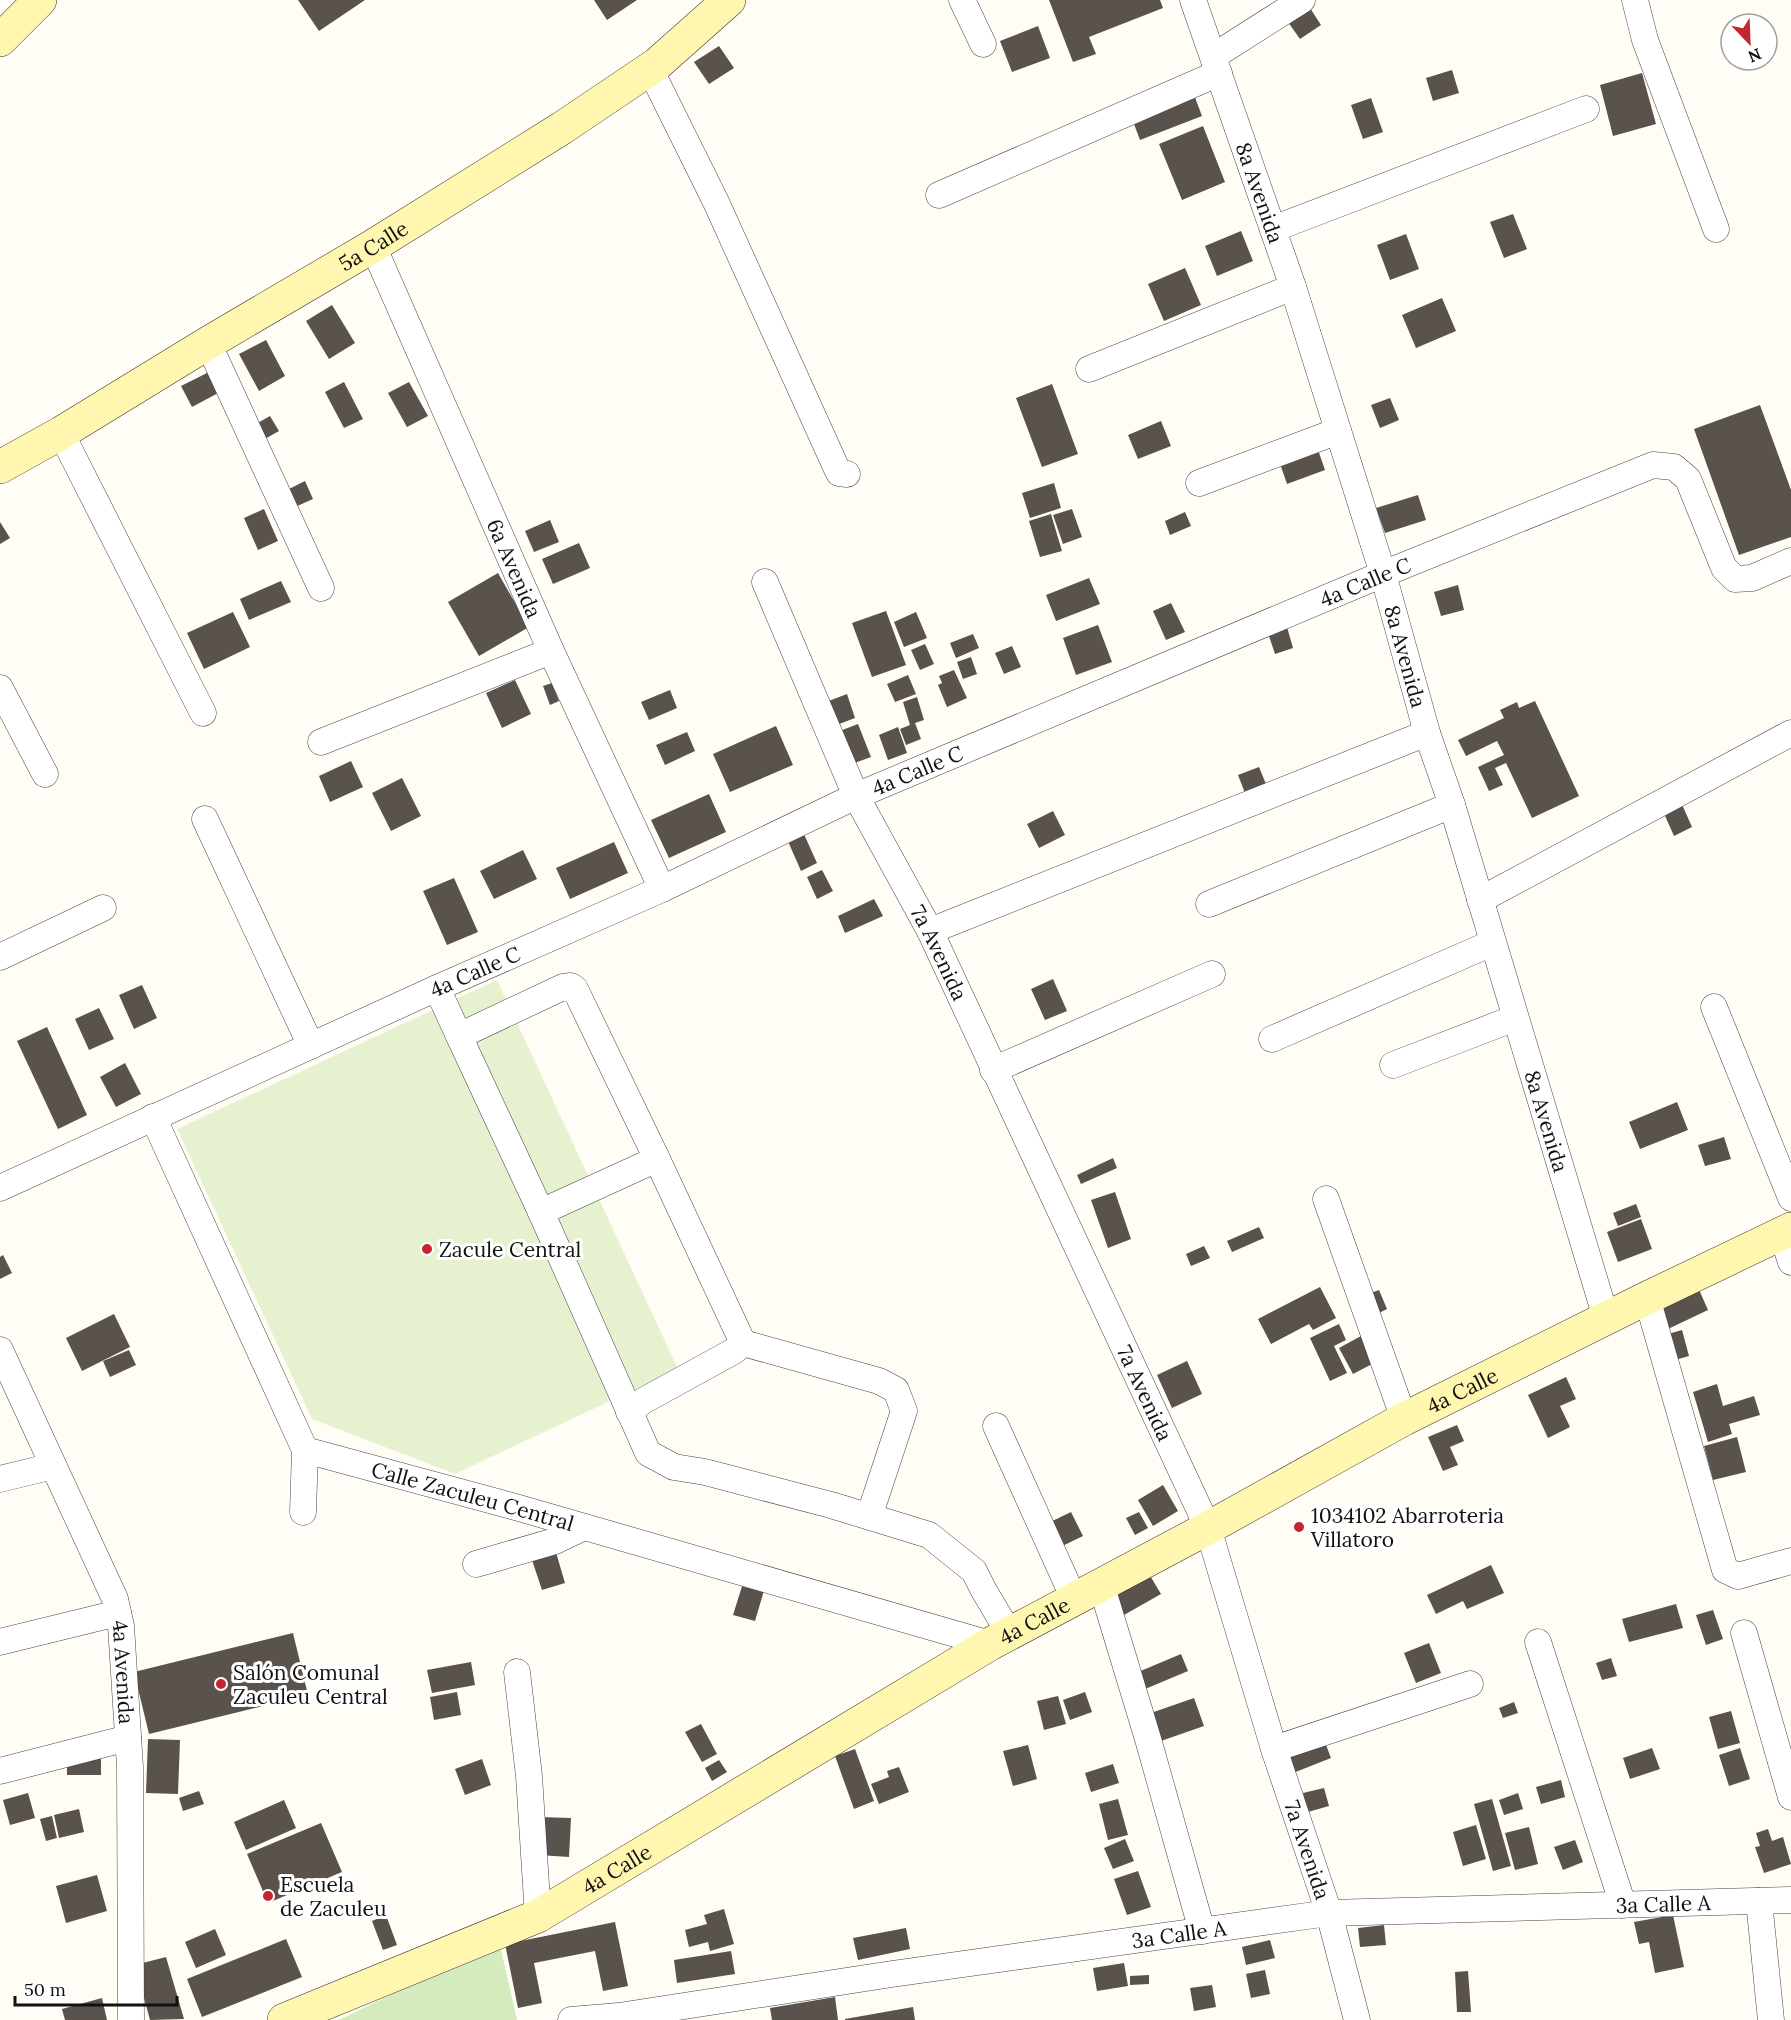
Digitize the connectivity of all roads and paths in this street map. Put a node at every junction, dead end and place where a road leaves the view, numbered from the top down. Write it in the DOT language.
graph roads {
  1 [pos="40,0"];
  2 [pos="729,0"];
  3 [pos="962,0"];
  4 [pos="1193,0"];
  5 [pos="1302,0"];
  6 [pos="1635,0"];
  7 [pos="0,40"];
  8 [pos="983,44"];
  9 [pos="1216,65"];
  10 [pos="650,69"];
  11 [pos="1586,110"];
  12 [pos="939,195"];
  13 [pos="1273,229"];
  14 [pos="1716,229"];
  15 [pos="373,246"];
  16 [pos="1293,287"];
  17 [pos="208,343"];
  18 [pos="1089,369"];
  19 [pos="1338,431"];
  20 [pos="61,433"];
  21 [pos="0,467"];
  22 [pos="848,474"];
  23 [pos="1199,483"];
  24 [pos="1791,561"];
  25 [pos="1383,574"];
  26 [pos="765,582"];
  27 [pos="321,588"];
  28 [pos="551,651"];
  29 [pos="0,688"];
  30 [pos="203,712"];
  31 [pos="1791,733"];
  32 [pos="1427,734"];
  33 [pos="321,741"];
  34 [pos="45,774"];
  35 [pos="856,796"];
  36 [pos="1452,806"];
  37 [pos="205,819"];
  38 [pos="662,890"];
  39 [pos="1480,900"];
  40 [pos="1209,904"];
  41 [pos="103,908"];
  42 [pos="930,931"];
  43 [pos="1492,943"];
  44 [pos="0,957"];
  45 [pos="1212,974"];
  46 [pos="437,988"];
  47 [pos="1714,1007"];
  48 [pos="1515,1018"];
  49 [pos="459,1036"];
  50 [pos="1272,1039"];
  51 [pos="312,1046"];
  52 [pos="1393,1065"];
  53 [pos="993,1070"];
  54 [pos="153,1118"];
  55 [pos="657,1159"];
  56 [pos="0,1188"];
  57 [pos="1791,1198"];
  58 [pos="1326,1199"];
  59 [pos="541,1212"];
  60 [pos="1788,1242"];
  61 [pos="1647,1298"];
  62 [pos="1606,1318"];
  63 [pos="742,1343"];
  64 [pos="0,1350"];
  65 [pos="629,1412"];
  66 [pos="1404,1419"];
  67 [pos="996,1426"];
  68 [pos="305,1450"];
  69 [pos="53,1466"];
  70 [pos="0,1479"];
  71 [pos="303,1512"];
  72 [pos="869,1517"];
  73 [pos="584,1527"];
  74 [pos="1208,1528"];
  75 [pos="1791,1561"];
  76 [pos="476,1564"];
  77 [pos="1088,1592"];
  78 [pos="118,1612"];
  79 [pos="1744,1633"];
  80 [pos="1000,1638"];
  81 [pos="0,1642"];
  82 [pos="1538,1642"];
  83 [pos="517,1672"];
  84 [pos="1470,1684"];
  85 [pos="128,1738"];
  86 [pos="1274,1749"];
  87 [pos="0,1771"];
  88 [pos="1791,1797"];
  89 [pos="1791,1900"];
  90 [pos="1760,1901"];
  91 [pos="1623,1905"];
  92 [pos="1329,1913"];
  93 [pos="538,1916"];
  94 [pos="1202,1931"];
  95 [pos="619,2018"];
  96 [pos="131,2020"];
  97 [pos="284,2020"];
  98 [pos="571,2020"];
  99 [pos="1357,2020"];
  100 [pos="1771,2020"];
  1 -- 7 [label="street"];
  2 -- 10 [label="street, 5a Calle"];
  3 -- 8 [label="street"];
  4 -- 9 [label="street, 8a Avenida"];
  5 -- 9 [label="street"];
  6 -- 14 [label="street"];
  9 -- 12 [label="street"];
  9 -- 13 [label="street, 8a Avenida"];
  10 -- 15 [label="street, 5a Calle"];
  10 -- 22 [label="street"];
  11 -- 13 [label="street"];
  13 -- 16 [label="street, 8a Avenida"];
  15 -- 17 [label="street, 5a Calle"];
  15 -- 28 [label="street, 6a Avenida"];
  16 -- 18 [label="street"];
  16 -- 19 [label="street, 8a Avenida"];
  17 -- 20 [label="street, 5a Calle"];
  17 -- 27 [label="street"];
  19 -- 23 [label="street"];
  19 -- 25 [label="street, 8a Avenida"];
  20 -- 21 [label="street, 5a Calle"];
  20 -- 30 [label="street"];
  24 -- 25 [label="street, 4a Calle C"];
  25 -- 32 [label="street, 8a Avenida"];
  25 -- 35 [label="street, 4a Calle C"];
  26 -- 35 [label="street, 7a Avenida"];
  28 -- 33 [label="street"];
  28 -- 38 [label="street, 6a Avenida"];
  29 -- 34 [label="street"];
  31 -- 39 [label="street"];
  32 -- 36 [label="street, 8a Avenida"];
  32 -- 42 [label="street"];
  35 -- 38 [label="street, 4a Calle C"];
  35 -- 42 [label="street, 7a Avenida"];
  36 -- 39 [label="street, 8a Avenida"];
  36 -- 40 [label="street"];
  37 -- 51 [label="street"];
  38 -- 46 [label="street, 4a Calle C"];
  39 -- 43 [label="street, 8a Avenida"];
  41 -- 44 [label="street"];
  42 -- 53 [label="street, 7a Avenida"];
  43 -- 48 [label="street, 8a Avenida"];
  43 -- 50 [label="street"];
  45 -- 53 [label="street"];
  46 -- 49 [label="street"];
  46 -- 51 [label="street, 4a Calle C"];
  47 -- 57 [label="street"];
  48 -- 52 [label="street"];
  48 -- 62 [label="street, 8a Avenida"];
  49 -- 55 [label="street"];
  49 -- 59 [label="street"];
  51 -- 54 [label="street, 4a Calle C"];
  53 -- 74 [label="street, 7a Avenida"];
  54 -- 56 [label="street, 4a Calle C"];
  54 -- 68 [label="street"];
  55 -- 59 [label="street"];
  55 -- 63 [label="street"];
  58 -- 66 [label="street"];
  59 -- 65 [label="street"];
  60 -- 61 [label="street, 4a Calle"];
  61 -- 62 [label="street, 4a Calle"];
  61 -- 75 [label="street"];
  62 -- 66 [label="street, 4a Calle"];
  63 -- 65 [label="street"];
  63 -- 72 [label="street"];
  64 -- 69 [label="street, 4a Avenida"];
  65 -- 72 [label="street"];
  66 -- 74 [label="street, 4a Calle"];
  67 -- 77 [label="street"];
  68 -- 71 [label="street"];
  68 -- 73 [label="street, Calle Zaculeu Central"];
  69 -- 70 [label="street"];
  69 -- 78 [label="street, 4a Avenida"];
  72 -- 80 [label="street"];
  73 -- 76 [label="street"];
  73 -- 80 [label="street, Calle Zaculeu Central"];
  74 -- 77 [label="street, 4a Calle"];
  74 -- 86 [label="street, 7a Avenida"];
  77 -- 80 [label="street, 4a Calle"];
  77 -- 94 [label="street"];
  78 -- 81 [label="street"];
  78 -- 85 [label="street, 4a Avenida"];
  79 -- 88 [label="street"];
  80 -- 93 [label="street, 4a Calle"];
  82 -- 91 [label="street"];
  83 -- 93 [label="street"];
  84 -- 86 [label="street"];
  85 -- 87 [label="street"];
  85 -- 96 [label="street, 4a Avenida"];
  86 -- 92 [label="street, 7a Avenida"];
  89 -- 90 [label="street, 3a Calle A"];
  90 -- 91 [label="street, 3a Calle A"];
  90 -- 100 [label="street"];
  91 -- 92 [label="street, 3a Calle A"];
  92 -- 94 [label="street, 3a Calle A"];
  92 -- 99 [label="street, 7a Avenida"];
  93 -- 97 [label="street, 4a Calle"];
  94 -- 95 [label="street, 3a Calle A"];
  95 -- 98 [label="street, 3a Calle A"];
}
